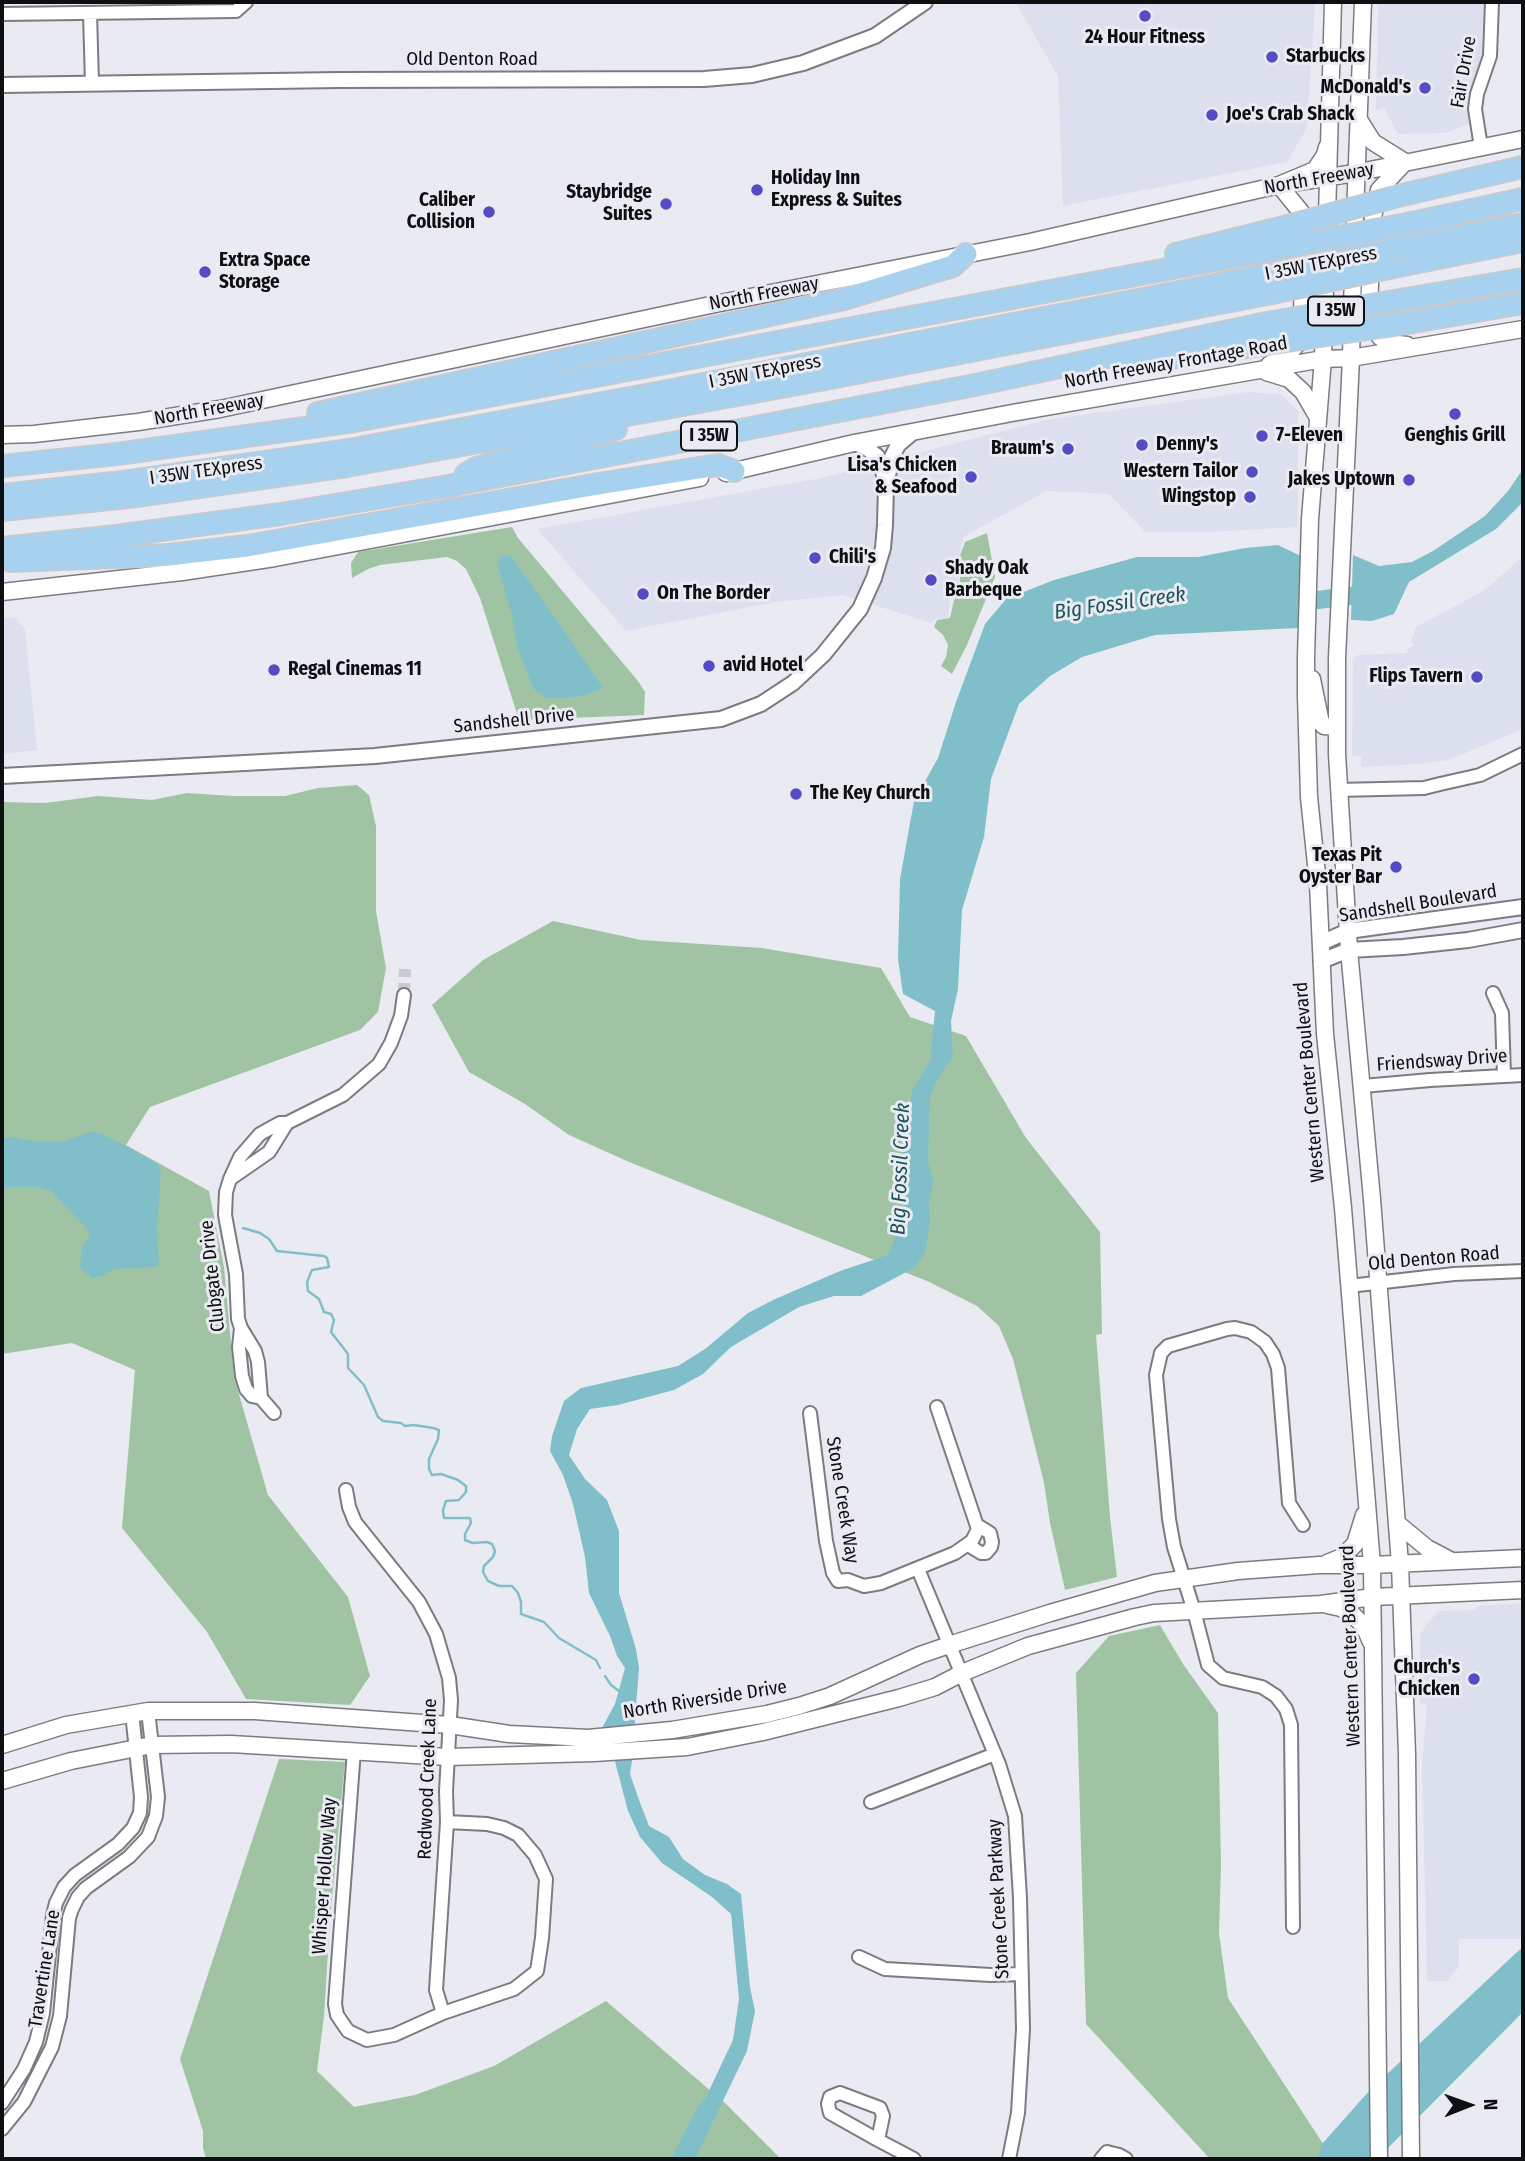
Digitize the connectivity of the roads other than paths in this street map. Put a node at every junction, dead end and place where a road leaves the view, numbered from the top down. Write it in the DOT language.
graph roads {
  1 [pos="925,2"];
  2 [pos="1333,2"];
  3 [pos="1363,2"];
  4 [pos="1492,2"];
  5 [pos="245,3"];
  6 [pos="90,13"];
  7 [pos="2,14"];
  8 [pos="92,84"];
  9 [pos="2,85"];
  10 [pos="1358,118"];
  11 [pos="1330,138"];
  12 [pos="1523,139"];
  13 [pos="1481,147"];
  14 [pos="1405,162"];
  15 [pos="1523,167"];
  16 [pos="1355,173"];
  17 [pos="1329,177"];
  18 [pos="1279,185"];
  19 [pos="1523,199"];
  20 [pos="1523,224"];
  21 [pos="1275,239"];
  22 [pos="1523,241"];
  23 [pos="966,254"];
  24 [pos="1523,255"];
  25 [pos="1388,268"];
  26 [pos="1523,279"];
  27 [pos="1271,283"];
  28 [pos="1523,303"];
  29 [pos="1523,330"];
  30 [pos="1267,334"];
  31 [pos="1427,346"];
  32 [pos="1351,358"];
  33 [pos="1323,359"];
  34 [pos="1260,371"];
  35 [pos="820,380"];
  36 [pos="1318,417"];
  37 [pos="912,433"];
  38 [pos="2,435"];
  39 [pos="854,443"];
  40 [pos="117,454"];
  41 [pos="2,466"];
  42 [pos="734,471"];
  43 [pos="886,485"];
  44 [pos="443,487"];
  45 [pos="2,495"];
  46 [pos="2,510"];
  47 [pos="2,548"];
  48 [pos="2,557"];
  49 [pos="2,592"];
  50 [pos="1306,657"];
  51 [pos="1337,727"];
  52 [pos="1523,754"];
  53 [pos="2,776"];
  54 [pos="1338,790"];
  55 [pos="1523,906"];
  56 [pos="1523,930"];
  57 [pos="1348,931"];
  58 [pos="1321,943"];
  59 [pos="1349,950"];
  60 [pos="1321,961"];
  61 [pos="1493,993"];
  62 [pos="404,995"];
  63 [pos="1523,1075"];
  64 [pos="1504,1076"];
  65 [pos="1363,1086"];
  66 [pos="287,1123"];
  67 [pos="230,1180"];
  68 [pos="1523,1271"];
  69 [pos="1378,1282"];
  70 [pos="1349,1286"];
  71 [pos="937,1407"];
  72 [pos="274,1413"];
  73 [pos="810,1413"];
  74 [pos="346,1490"];
  75 [pos="1367,1506"];
  76 [pos="1398,1524"];
  77 [pos="977,1525"];
  78 [pos="1303,1525"];
  79 [pos="970,1543"];
  80 [pos="1523,1558"];
  81 [pos="1452,1561"];
  82 [pos="1400,1564"];
  83 [pos="1320,1565"];
  84 [pos="1372,1565"];
  85 [pos="918,1569"];
  86 [pos="1184,1579"];
  87 [pos="1523,1590"];
  88 [pos="1401,1596"];
  89 [pos="1373,1597"];
  90 [pos="1321,1604"];
  91 [pos="1194,1611"];
  92 [pos="949,1646"];
  93 [pos="1372,1646"];
  94 [pos="962,1673"];
  95 [pos="140,1712"];
  96 [pos="450,1725"];
  97 [pos="2,1745"];
  98 [pos="152,1745"];
  99 [pos="595,1745"];
  100 [pos="135,1748"];
  101 [pos="354,1750"];
  102 [pos="995,1754"];
  103 [pos="448,1757"];
  104 [pos="2,1781"];
  105 [pos="870,1802"];
  106 [pos="447,1822"];
  107 [pos="1293,1927"];
  108 [pos="859,1957"];
  109 [pos="1022,1974"];
  110 [pos="443,2013"];
  111 [pos="2,2103"];
  112 [pos="2,2129"];
  113 [pos="878,2140"];
  114 [pos="1411,2152"];
  115 [pos="914,2159"];
  116 [pos="1009,2159"];
  117 [pos="1101,2159"];
  118 [pos="1126,2159"];
  119 [pos="1380,2159"];
  1 -- 8 [label="street, Old Denton Road"];
  2 -- 11 [label="main road, Western Center Boulevard"];
  3 -- 10 [label="main road"];
  4 -- 13 [label="street, Fair Drive"];
  5 -- 6 [label="street"];
  6 -- 7 [label="street"];
  6 -- 8 [label="street"];
  8 -- 9 [label="street, Old Denton Road"];
  10 -- 14 [label="main road"];
  10 -- 16 [label="main road"];
  11 -- 17 [label="main road, Western Center Boulevard"];
  11 -- 18 [label="main road"];
  12 -- 13 [label="main road, North Freeway"];
  13 -- 14 [label="main road, North Freeway"];
  14 -- 16 [label="main road, North Freeway"];
  14 -- 31 [label="main road"];
  15 -- 21 [label="highway, bridge"];
  16 -- 17 [label="main road, North Freeway"];
  16 -- 32 [label="main road"];
  17 -- 18 [label="main road, North Freeway"];
  17 -- 33 [label="main road, Western Center Boulevard"];
  18 -- 23 [label="main road, North Freeway"];
  18 -- 34 [label="main road"];
  19 -- 21 [label="highway, North Freeway, bridge"];
  20 -- 27 [label="highway, I 35W TEXpress, bridge"];
  21 -- 40 [label="highway, North Freeway"];
  22 -- 25 [label="highway, I 35W TEXpress"];
  23 -- 38 [label="main road, North Freeway"];
  23 -- 40 [label="highway"];
  24 -- 25 [label="highway"];
  25 -- 27 [label="highway, I 35W TEXpress, bridge"];
  26 -- 30 [label="highway, I 35W, bridge"];
  27 -- 35 [label="highway, I 35W TEXpress"];
  27 -- 45 [label="highway, I 35W TEXpress"];
  28 -- 30 [label="highway, bridge"];
  29 -- 31 [label="main road"];
  30 -- 44 [label="highway, I 35W"];
  31 -- 32 [label="main road"];
  32 -- 33 [label="main road"];
  32 -- 51 [label="main road"];
  33 -- 34 [label="main road, North Freeway Frontage Road"];
  33 -- 36 [label="main road, Western Center Boulevard"];
  34 -- 36 [label="main road"];
  34 -- 37 [label="main road, North Freeway Frontage Road"];
  35 -- 44 [label="highway"];
  35 -- 46 [label="highway, I 35W TEXpress"];
  36 -- 50 [label="main road, Western Center Boulevard"];
  37 -- 39 [label="main road"];
  37 -- 43 [label="street, Sandshell Drive"];
  39 -- 42 [label="main road"];
  39 -- 43 [label="street, Sandshell Drive"];
  40 -- 41 [label="highway, North Freeway"];
  42 -- 48 [label="highway"];
  42 -- 49 [label="main road"];
  43 -- 53 [label="street, Sandshell Drive"];
  44 -- 47 [label="highway, I 35W"];
  50 -- 51 [label="main road"];
  50 -- 58 [label="main road, Western Center Boulevard"];
  51 -- 54 [label="main road"];
  52 -- 54 [label="street"];
  54 -- 57 [label="main road"];
  55 -- 57 [label="street, Sandshell Boulevard"];
  56 -- 59 [label="street, Sandshell Boulevard"];
  57 -- 58 [label="street, Sandshell Boulevard"];
  57 -- 59 [label="main road"];
  58 -- 60 [label="main road, Western Center Boulevard"];
  59 -- 60 [label="street, Sandshell Boulevard"];
  59 -- 65 [label="main road"];
  60 -- 70 [label="main road, Western Center Boulevard"];
  61 -- 64 [label="street"];
  62 -- 66 [label="street, Clubgate Drive"];
  63 -- 64 [label="street, Friendsway Drive"];
  64 -- 65 [label="street, Friendsway Drive"];
  65 -- 69 [label="main road"];
  66 -- 67 [label="street"];
  66 -- 67 [label="street, Clubgate Drive"];
  67 -- 72 [label="street, Clubgate Drive"];
  68 -- 69 [label="street, Old Denton Road"];
  69 -- 70 [label="street, Old Denton Road"];
  69 -- 76 [label="main road"];
  70 -- 75 [label="main road, Western Center Boulevard"];
  71 -- 77 [label="street"];
  73 -- 85 [label="street, Stone Creek Way"];
  74 -- 96 [label="street, Redwood Creek Lane"];
  75 -- 83 [label="main road"];
  75 -- 84 [label="main road, Western Center Boulevard"];
  76 -- 81 [label="main road"];
  76 -- 82 [label="main road"];
  77 -- 79 [label="street"];
  77 -- 79 [label="street"];
  78 -- 86 [label="street"];
  79 -- 85 [label="street"];
  80 -- 81 [label="main road, North Riverside Drive"];
  81 -- 82 [label="main road, North Riverside Drive"];
  82 -- 84 [label="main road, North Riverside Drive"];
  82 -- 88 [label="main road"];
  83 -- 84 [label="main road, North Riverside Drive"];
  83 -- 86 [label="main road, North Riverside Drive"];
  84 -- 89 [label="main road, Western Center Boulevard"];
  85 -- 92 [label="street, Stone Creek Parkway"];
  86 -- 91 [label="street"];
  86 -- 92 [label="main road, North Riverside Drive"];
  87 -- 88 [label="main road, North Riverside Drive"];
  88 -- 89 [label="main road, North Riverside Drive"];
  88 -- 114 [label="main road"];
  89 -- 90 [label="main road, North Riverside Drive"];
  89 -- 93 [label="main road, Western Center Boulevard"];
  90 -- 91 [label="main road, North Riverside Drive"];
  90 -- 93 [label="main road"];
  91 -- 94 [label="main road, North Riverside Drive"];
  91 -- 107 [label="street"];
  92 -- 94 [label="street, Stone Creek Parkway"];
  92 -- 99 [label="main road, North Riverside Drive"];
  93 -- 119 [label="main road, Western Center Boulevard"];
  94 -- 99 [label="main road, North Riverside Drive"];
  94 -- 102 [label="street, Stone Creek Parkway"];
  95 -- 96 [label="main road, North Riverside Drive"];
  95 -- 97 [label="main road, North Riverside Drive"];
  95 -- 98 [label="street, Travertine Lane"];
  95 -- 100 [label="street, Travertine Lane"];
  96 -- 99 [label="main road, North Riverside Drive"];
  96 -- 103 [label="street, Redwood Creek Lane"];
  98 -- 100 [label="main road, North Riverside Drive"];
  98 -- 101 [label="main road, North Riverside Drive"];
  98 -- 112 [label="street, Travertine Lane"];
  99 -- 103 [label="main road, North Riverside Drive"];
  100 -- 104 [label="main road, North Riverside Drive"];
  100 -- 111 [label="street, Travertine Lane"];
  101 -- 103 [label="main road, North Riverside Drive"];
  101 -- 110 [label="street, Whisper Hollow Way"];
  102 -- 105 [label="street"];
  102 -- 109 [label="street, Stone Creek Parkway"];
  103 -- 106 [label="street, Redwood Creek Lane"];
  106 -- 110 [label="street, Redwood Creek Lane"];
  106 -- 110 [label="street"];
  108 -- 109 [label="street"];
  109 -- 116 [label="street, Stone Creek Parkway"];
  113 -- 113 [label="street"];
  113 -- 115 [label="street"];
  117 -- 118 [label="street"];
}
